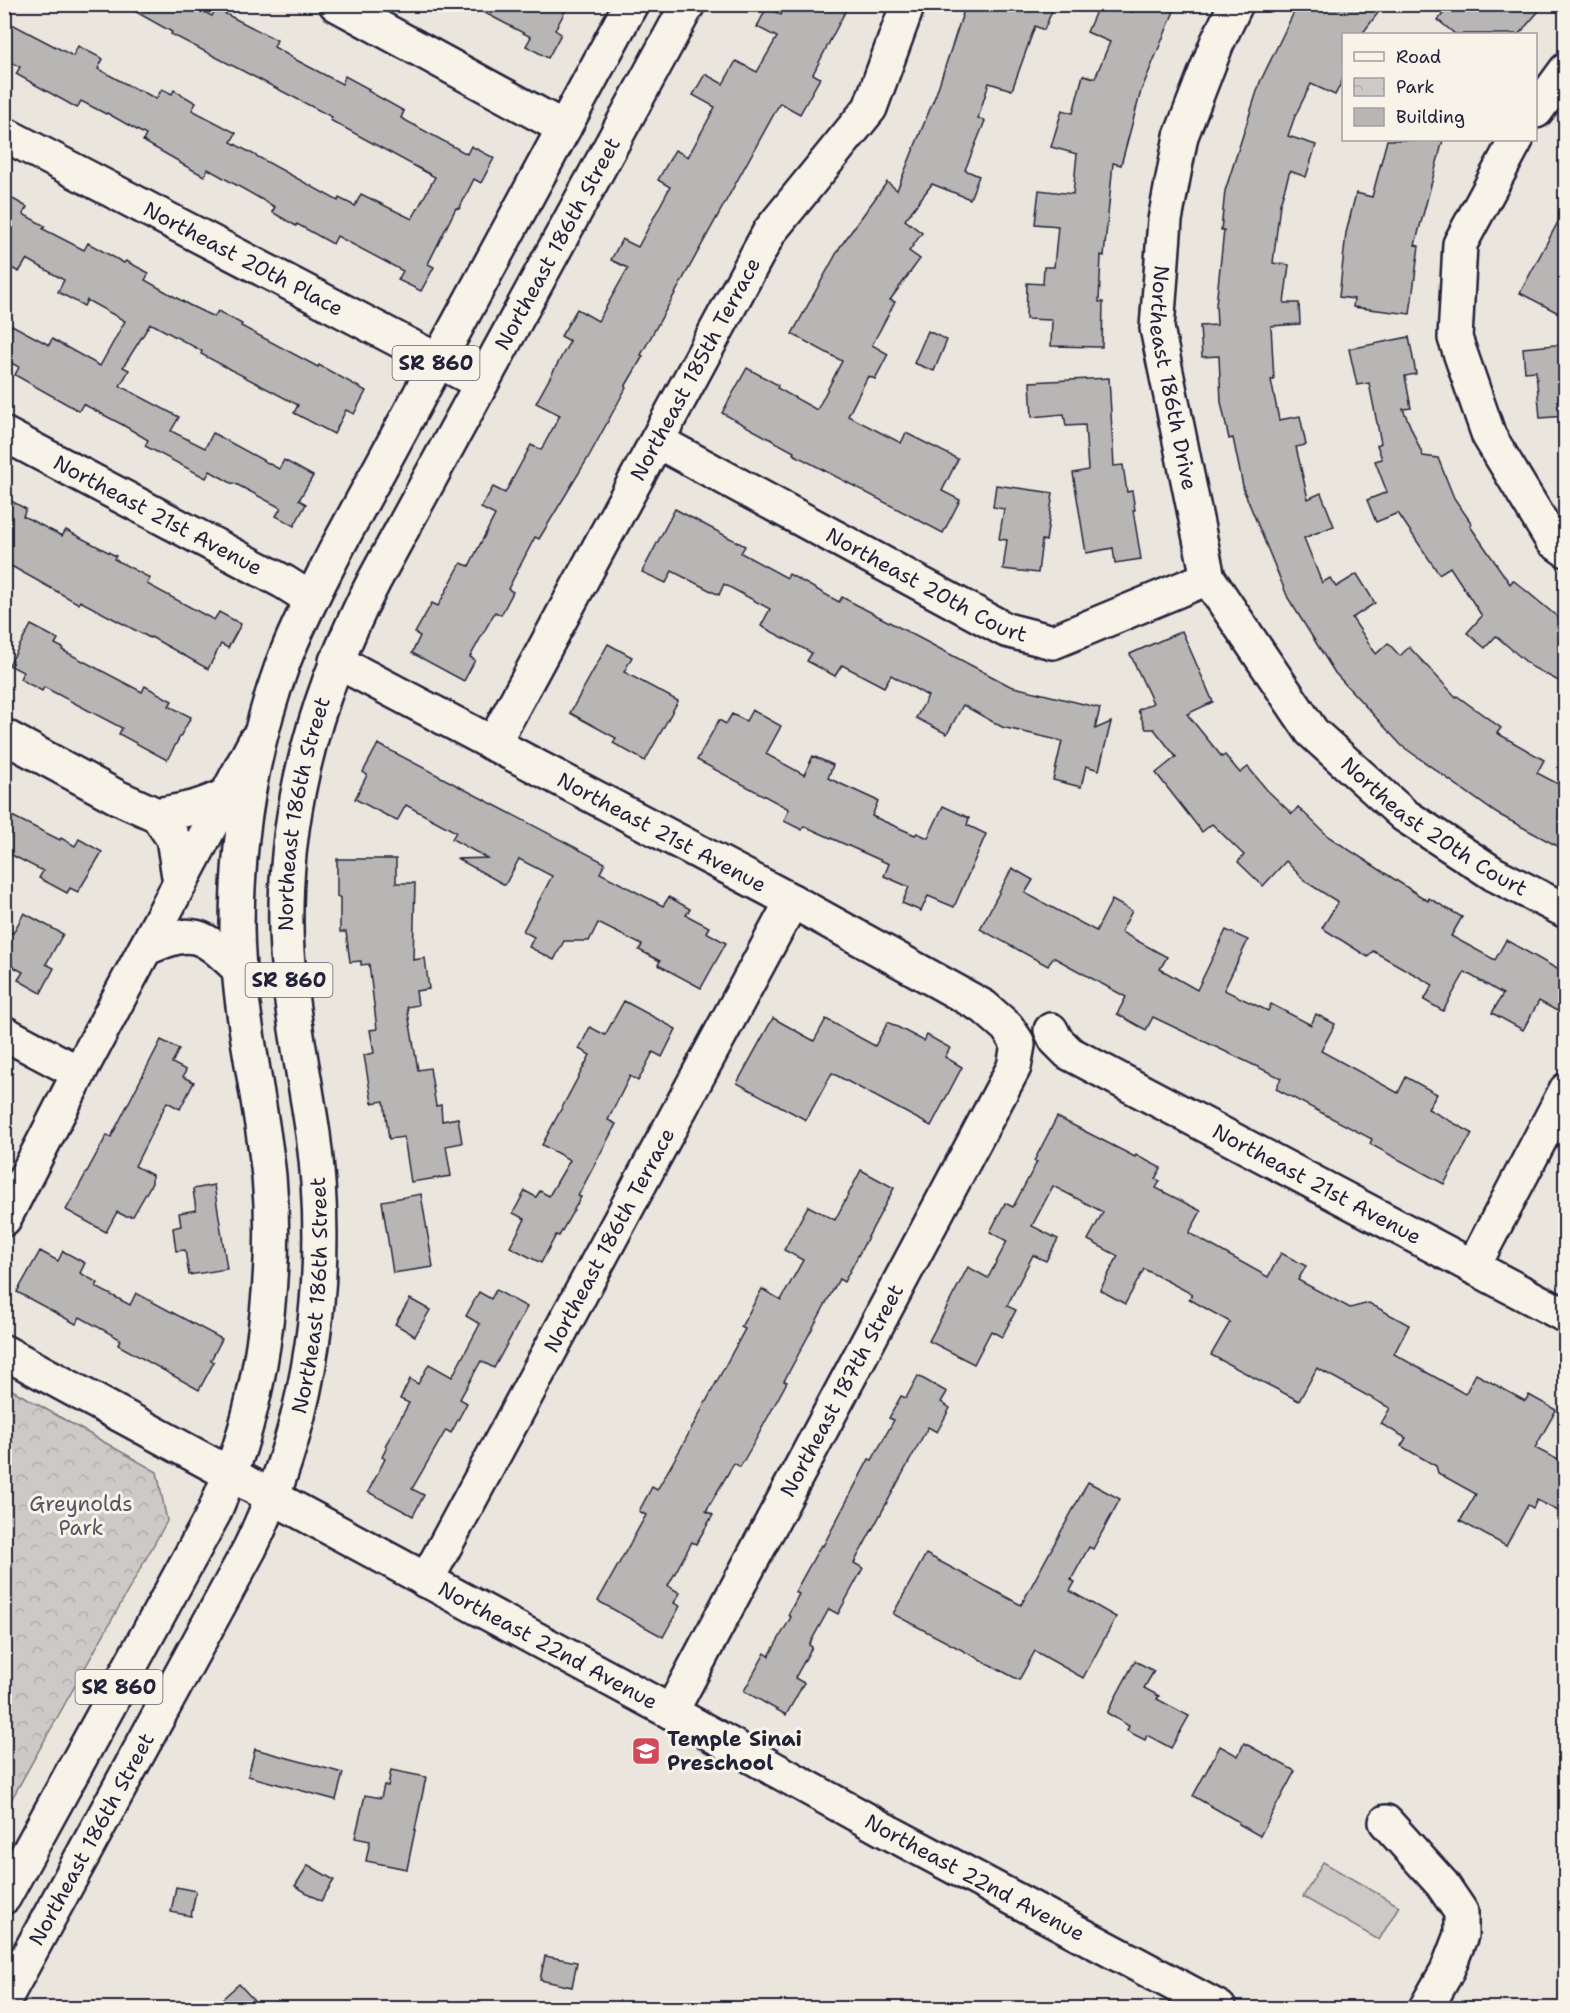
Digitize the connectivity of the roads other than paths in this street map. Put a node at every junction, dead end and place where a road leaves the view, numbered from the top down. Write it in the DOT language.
graph roads {
  1 [pos="336,4"];
  2 [pos="631,4"];
  3 [pos="688,4"];
  4 [pos="908,4"];
  5 [pos="1236,4"];
  6 [pos="1566,70"];
  7 [pos="1537,110"];
  8 [pos="564,128"];
  9 [pos="4,134"];
  10 [pos="1515,141"];
  11 [pos="438,361"];
  12 [pos="481,383"];
  13 [pos="4,434"];
  14 [pos="657,441"];
  15 [pos="338,546"];
  16 [pos="1566,550"];
  17 [pos="1208,578"];
  18 [pos="311,599"];
  19 [pos="336,661"];
  20 [pos="261,730"];
  21 [pos="1312,732"];
  22 [pos="4,736"];
  23 [pos="493,744"];
  24 [pos="227,795"];
  25 [pos="157,814"];
  26 [pos="180,883"];
  27 [pos="792,901"];
  28 [pos="1566,911"];
  29 [pos="145,949"];
  30 [pos="239,969"];
  31 [pos="4,1034"];
  32 [pos="1035,1046"];
  33 [pos="79,1073"];
  34 [pos="1566,1090"];
  35 [pos="4,1219"];
  36 [pos="1473,1267"];
  37 [pos="1566,1316"];
  38 [pos="4,1352"];
  39 [pos="229,1475"];
  40 [pos="273,1498"];
  41 [pos="426,1581"];
  42 [pos="671,1712"];
  43 [pos="1386,1822"];
  44 [pos="5,1895"];
  45 [pos="50,1917"];
  46 [pos="4,2000"];
  47 [pos="1219,2008"];
  48 [pos="1426,2008"];
  1 -- 8 [label="street"];
  2 -- 8 [label="street, Northeast 186th Street / SR 860"];
  3 -- 12 [label="street, Northeast 186th Street / SR 860"];
  4 -- 14 [label="street, Northeast 185th Terrace"];
  5 -- 17 [label="street, Northeast 186th Drive"];
  6 -- 7 [label="street"];
  8 -- 11 [label="street, Northeast 186th Street / SR 860"];
  9 -- 11 [label="street, Northeast 20th Place"];
  10 -- 16 [label="street"];
  11 -- 12 [label="street, Northeast 20th Place"];
  11 -- 15 [label="street, Northeast 186th Street / SR 860"];
  12 -- 19 [label="street, Northeast 186th Street / SR 860"];
  13 -- 18 [label="street, Northeast 21st Avenue"];
  14 -- 17 [label="street, Northeast 20th Court"];
  14 -- 23 [label="street, Northeast 185th Terrace"];
  15 -- 18 [label="street, Northeast 186th Street / SR 860"];
  15 -- 19 [label="street"];
  17 -- 21 [label="street, Northeast 186th Drive"];
  18 -- 20 [label="street, Northeast 186th Street / SR 860"];
  19 -- 23 [label="street, Northeast 21st Avenue"];
  19 -- 40 [label="street, Northeast 186th Street / SR 860"];
  20 -- 24 [label="street"];
  20 -- 30 [label="street, Northeast 186th Street / SR 860"];
  21 -- 28 [label="street, Northeast 20th Court"];
  22 -- 25 [label="street"];
  23 -- 27 [label="street, Northeast 21st Avenue"];
  24 -- 25 [label="street"];
  24 -- 26 [label="street"];
  25 -- 26 [label="street"];
  26 -- 29 [label="street"];
  27 -- 32 [label="street, Northeast 21st Avenue"];
  27 -- 41 [label="street, Northeast 186th Terrace"];
  29 -- 30 [label="street"];
  29 -- 33 [label="street"];
  30 -- 39 [label="street, Northeast 186th Street / SR 860"];
  31 -- 33 [label="street"];
  32 -- 36 [label="street, Northeast 21st Avenue"];
  32 -- 42 [label="street, Northeast 187th Street"];
  33 -- 35 [label="street"];
  34 -- 36 [label="street"];
  36 -- 37 [label="street, Northeast 21st Avenue"];
  38 -- 39 [label="street, Northeast 22nd Avenue"];
  39 -- 40 [label="street, Northeast 22nd Avenue"];
  39 -- 44 [label="street, Northeast 186th Street / SR 860"];
  40 -- 41 [label="street, Northeast 22nd Avenue"];
  40 -- 45 [label="street, Northeast 186th Street / SR 860"];
  41 -- 42 [label="street, Northeast 22nd Avenue"];
  42 -- 47 [label="street, Northeast 22nd Avenue"];
  43 -- 48 [label="street"];
  44 -- 45 [label="street"];
  45 -- 46 [label="street, Northeast 186th Street / SR 860"];
}
